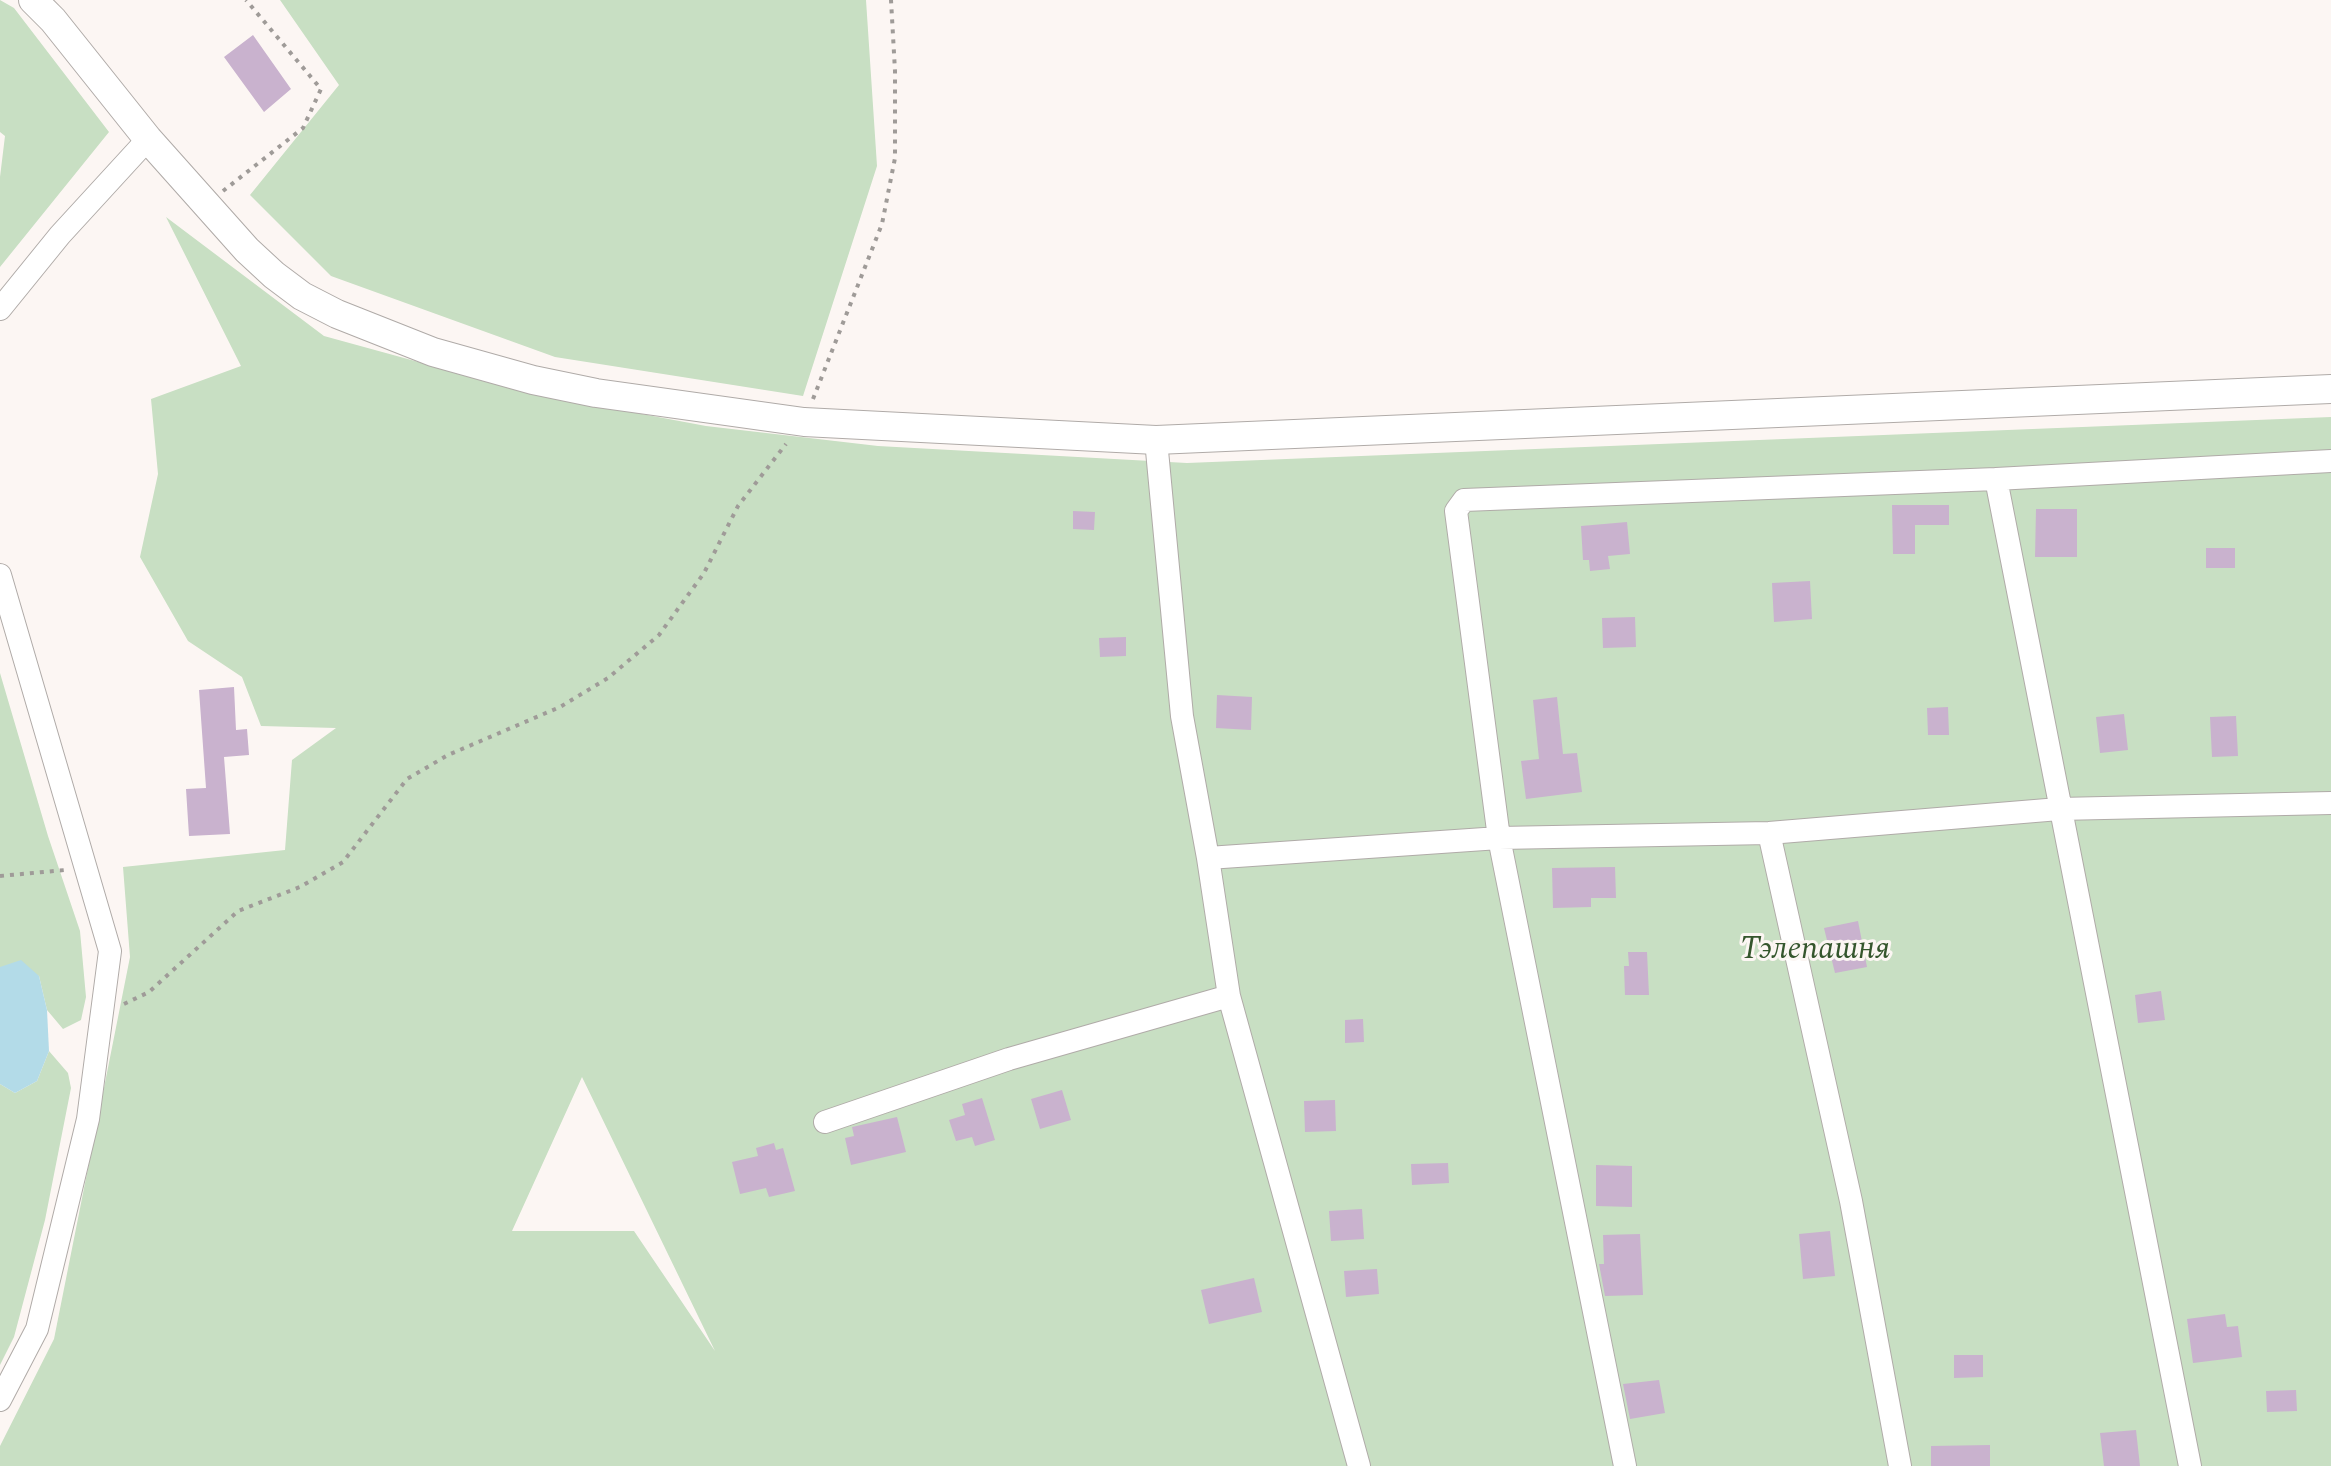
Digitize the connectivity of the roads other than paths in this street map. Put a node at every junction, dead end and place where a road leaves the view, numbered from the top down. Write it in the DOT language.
graph roads {
  1 [pos="33,0"];
  2 [pos="148,139"];
  3 [pos="0,309"];
  4 [pos="2331,389"];
  5 [pos="1156,440"];
  6 [pos="2331,461"];
  7 [pos="1996,479"];
  8 [pos="0,575"];
  9 [pos="2331,803"];
  10 [pos="2059,809"];
  11 [pos="1769,833"];
  12 [pos="1499,838"];
  13 [pos="1208,858"];
  14 [pos="1229,996"];
  15 [pos="825,1122"];
  16 [pos="0,1400"];
  17 [pos="1359,1466"];
  18 [pos="1625,1466"];
  19 [pos="1900,1466"];
  20 [pos="2190,1466"];
  1 -- 2 [label="street"];
  2 -- 3 [label="street"];
  2 -- 5 [label="street"];
  4 -- 5 [label="street"];
  5 -- 13 [label="street"];
  6 -- 7 [label="street"];
  7 -- 10 [label="street"];
  7 -- 12 [label="street"];
  8 -- 16 [label="street"];
  9 -- 10 [label="street"];
  10 -- 11 [label="street"];
  10 -- 20 [label="street"];
  11 -- 12 [label="street"];
  11 -- 19 [label="street"];
  12 -- 13 [label="street"];
  12 -- 18 [label="street"];
  13 -- 14 [label="street"];
  14 -- 15 [label="street"];
  14 -- 17 [label="street"];
}
